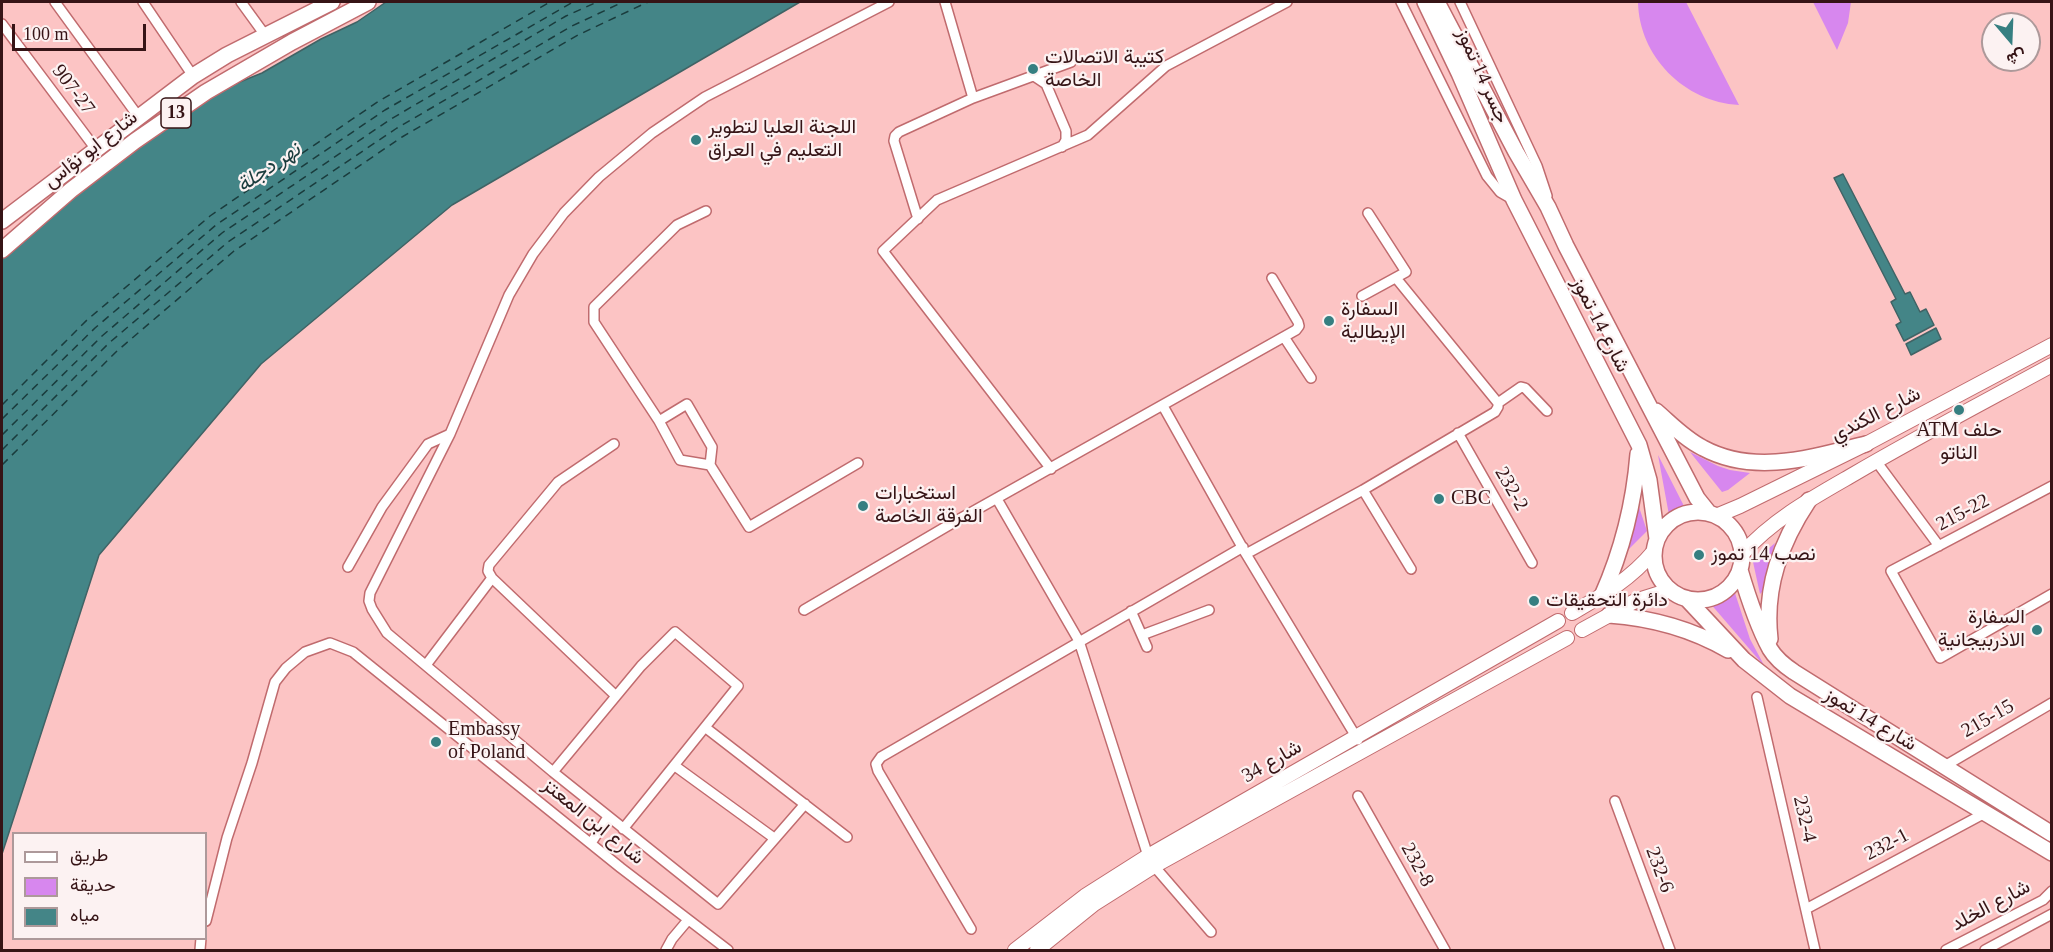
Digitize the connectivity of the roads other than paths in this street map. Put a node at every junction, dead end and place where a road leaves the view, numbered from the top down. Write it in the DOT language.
graph roads {
  1 [pos="55,2"];
  2 [pos="143,2"];
  3 [pos="241,2"];
  4 [pos="332,2"];
  5 [pos="368,2"];
  6 [pos="889,2"];
  7 [pos="945,2"];
  8 [pos="1287,2"];
  9 [pos="1401,2"];
  10 [pos="1425,2"];
  11 [pos="1437,2"];
  12 [pos="1460,2"];
  13 [pos="2,24"];
  14 [pos="266,35"];
  15 [pos="1071,62"];
  16 [pos="193,76"];
  17 [pos="1034,76"];
  18 [pos="973,98"];
  19 [pos="138,116"];
  20 [pos="1062,147"];
  21 [pos="95,148"];
  22 [pos="1519,158"];
  23 [pos="1500,168"];
  24 [pos="1514,200"];
  25 [pos="1548,207"];
  26 [pos="706,211"];
  27 [pos="1368,213"];
  28 [pos="918,219"];
  29 [pos="2,221"];
  30 [pos="2,250"];
  31 [pos="1272,278"];
  32 [pos="1396,278"];
  33 [pos="1362,296"];
  34 [pos="1284,337"];
  35 [pos="2047,347"];
  36 [pos="2052,365"];
  37 [pos="1311,378"];
  38 [pos="1498,403"];
  39 [pos="1648,404"];
  40 [pos="1163,406"];
  41 [pos="1547,411"];
  42 [pos="659,421"];
  43 [pos="1458,433"];
  44 [pos="450,434"];
  45 [pos="614,444"];
  46 [pos="1866,444"];
  47 [pos="1639,445"];
  48 [pos="1876,461"];
  49 [pos="858,463"];
  50 [pos="710,465"];
  51 [pos="1051,469"];
  52 [pos="2052,486"];
  53 [pos="1363,490"];
  54 [pos="997,499"];
  55 [pos="1809,500"];
  56 [pos="1712,514"];
  57 [pos="1656,545"];
  58 [pos="1939,546"];
  59 [pos="1245,550"];
  60 [pos="1742,554"];
  61 [pos="1532,563"];
  62 [pos="348,567"];
  63 [pos="1411,570"];
  64 [pos="1740,570"];
  65 [pos="492,578"];
  66 [pos="1670,590"];
  67 [pos="2052,594"];
  68 [pos="1602,596"];
  69 [pos="1686,598"];
  70 [pos="804,610"];
  71 [pos="1209,610"];
  72 [pos="1131,611"];
  73 [pos="1572,613"];
  74 [pos="1609,615"];
  75 [pos="1558,621"];
  76 [pos="1582,630"];
  77 [pos="1142,635"];
  78 [pos="1567,638"];
  79 [pos="1079,641"];
  80 [pos="1147,647"];
  81 [pos="1771,651"];
  82 [pos="1744,660"];
  83 [pos="426,665"];
  84 [pos="616,696"];
  85 [pos="1757,697"];
  86 [pos="2052,703"];
  87 [pos="706,728"];
  88 [pos="1356,736"];
  89 [pos="1364,750"];
  90 [pos="675,766"];
  91 [pos="1943,767"];
  92 [pos="553,772"];
  93 [pos="1358,796"];
  94 [pos="1616,801"];
  95 [pos="805,804"];
  96 [pos="1985,813"];
  97 [pos="608,817"];
  98 [pos="2048,828"];
  99 [pos="623,829"];
  100 [pos="847,837"];
  101 [pos="774,838"];
  102 [pos="591,843"];
  103 [pos="2046,850"];
  104 [pos="2052,860"];
  105 [pos="1151,861"];
  106 [pos="2052,891"];
  107 [pos="1806,909"];
  108 [pos="2052,914"];
  109 [pos="207,917"];
  110 [pos="688,920"];
  111 [pos="971,929"];
  112 [pos="1211,932"];
  113 [pos="666,951"];
  114 [pos="728,951"];
  115 [pos="1015,951"];
  116 [pos="1037,951"];
  117 [pos="1445,951"];
  118 [pos="1670,951"];
  119 [pos="1815,951"];
  120 [pos="1946,951"];
  121 [pos="1985,951"];
  1 -- 19 [label="street"];
  2 -- 16 [label="street"];
  3 -- 14 [label="street"];
  4 -- 14 [label="main road, شارع ابو نؤاس / 13"];
  5 -- 30 [label="main road, شارع ابو نؤاس / 13"];
  6 -- 44 [label="street"];
  7 -- 18 [label="street"];
  8 -- 20 [label="street"];
  9 -- 24 [label="street"];
  10 -- 23 [label="main road, جسر 14 تموز"];
  11 -- 22 [label="main road, جسر 14 تموز"];
  12 -- 25 [label="street"];
  13 -- 21 [label="street, 907-27"];
  14 -- 16 [label="main road, شارع ابو نؤاس / 13"];
  15 -- 17 [label="street"];
  16 -- 19 [label="main road, شارع ابو نؤاس / 13"];
  17 -- 18 [label="street"];
  17 -- 20 [label="street"];
  18 -- 28 [label="street"];
  19 -- 21 [label="main road, شارع ابو نؤاس / 13"];
  20 -- 28 [label="street"];
  21 -- 29 [label="main road, شارع ابو نؤاس / 13"];
  22 -- 25 [label="main road, شارع 14 تموز"];
  23 -- 24 [label="main road, شارع 14 تموز"];
  24 -- 47 [label="main road, شارع 14 تموز"];
  25 -- 39 [label="main road, شارع 14 تموز"];
  26 -- 42 [label="street"];
  27 -- 32 [label="street"];
  28 -- 51 [label="street"];
  31 -- 34 [label="street"];
  32 -- 33 [label="street"];
  32 -- 38 [label="street"];
  34 -- 37 [label="street"];
  34 -- 40 [label="street"];
  35 -- 36 [label="main road"];
  35 -- 46 [label="main road, شارع الكندي"];
  36 -- 48 [label="main road, شارع الكندي"];
  38 -- 41 [label="street"];
  38 -- 43 [label="street"];
  39 -- 46 [label="main road"];
  39 -- 56 [label="main road, شارع 14 تموز"];
  40 -- 51 [label="street"];
  40 -- 59 [label="street"];
  42 -- 50 [label="street"];
  42 -- 50 [label="street"];
  43 -- 53 [label="street"];
  43 -- 61 [label="street, 232-2"];
  44 -- 62 [label="street"];
  44 -- 83 [label="street"];
  45 -- 65 [label="street"];
  46 -- 56 [label="main road, شارع الكندي"];
  47 -- 57 [label="main road, شارع 14 تموز"];
  47 -- 68 [label="main road"];
  48 -- 55 [label="main road, شارع الكندي"];
  48 -- 58 [label="street"];
  49 -- 50 [label="street"];
  51 -- 54 [label="street"];
  52 -- 58 [label="street, 215-22"];
  53 -- 59 [label="street"];
  53 -- 63 [label="street"];
  54 -- 70 [label="street"];
  54 -- 79 [label="street"];
  55 -- 60 [label="main road, شارع الكندي"];
  55 -- 81 [label="main road"];
  56 -- 57 [label="main road"];
  56 -- 60 [label="main road"];
  57 -- 66 [label="main road"];
  57 -- 68 [label="main road"];
  58 -- 67 [label="street, 215-22"];
  59 -- 72 [label="street"];
  59 -- 88 [label="street"];
  60 -- 64 [label="main road"];
  64 -- 69 [label="main road"];
  64 -- 81 [label="main road, شارع 14 تموز"];
  65 -- 83 [label="street"];
  65 -- 84 [label="street"];
  66 -- 69 [label="main road"];
  66 -- 74 [label="main road"];
  68 -- 73 [label="main road"];
  69 -- 82 [label="main road, شارع 14 تموز"];
  71 -- 77 [label="street"];
  72 -- 77 [label="street"];
  72 -- 79 [label="street"];
  74 -- 76 [label="main road"];
  74 -- 82 [label="main road"];
  75 -- 88 [label="main road, شارع 34"];
  77 -- 80 [label="street"];
  78 -- 89 [label="main road, شارع 34"];
  79 -- 105 [label="street"];
  79 -- 111 [label="street"];
  81 -- 91 [label="main road, شارع 14 تموز"];
  82 -- 96 [label="main road, شارع 14 تموز"];
  83 -- 92 [label="street"];
  84 -- 87 [label="street"];
  84 -- 92 [label="street"];
  85 -- 107 [label="street, 232-4"];
  86 -- 91 [label="street, 215-15"];
  87 -- 90 [label="street"];
  87 -- 95 [label="street"];
  88 -- 89 [label="street"];
  88 -- 105 [label="main road, شارع 34"];
  89 -- 105 [label="main road, شارع 34"];
  90 -- 99 [label="street"];
  90 -- 101 [label="street"];
  91 -- 98 [label="main road, شارع 14 تموز"];
  92 -- 97 [label="street"];
  93 -- 117 [label="street, 232-8"];
  94 -- 118 [label="street, 232-6"];
  95 -- 100 [label="street"];
  95 -- 101 [label="street"];
  96 -- 103 [label="main road, شارع 14 تموز"];
  96 -- 107 [label="street, 232-1"];
  97 -- 99 [label="street"];
  97 -- 102 [label="street"];
  99 -- 101 [label="street"];
  102 -- 109 [label="street, شارع ابن المعتز"];
  102 -- 110 [label="street, شارع ابن المعتز"];
  103 -- 104 [label="street"];
  105 -- 112 [label="street"];
  105 -- 115 [label="main road, شارع 34"];
  105 -- 116 [label="main road, شارع 34"];
  106 -- 120 [label="street, شارع الخلد"];
  107 -- 119 [label="street, 232-4"];
  108 -- 121 [label="street, شارع الخلد"];
  110 -- 113 [label="street"];
  110 -- 114 [label="street, شارع ابن المعتز"];
}
